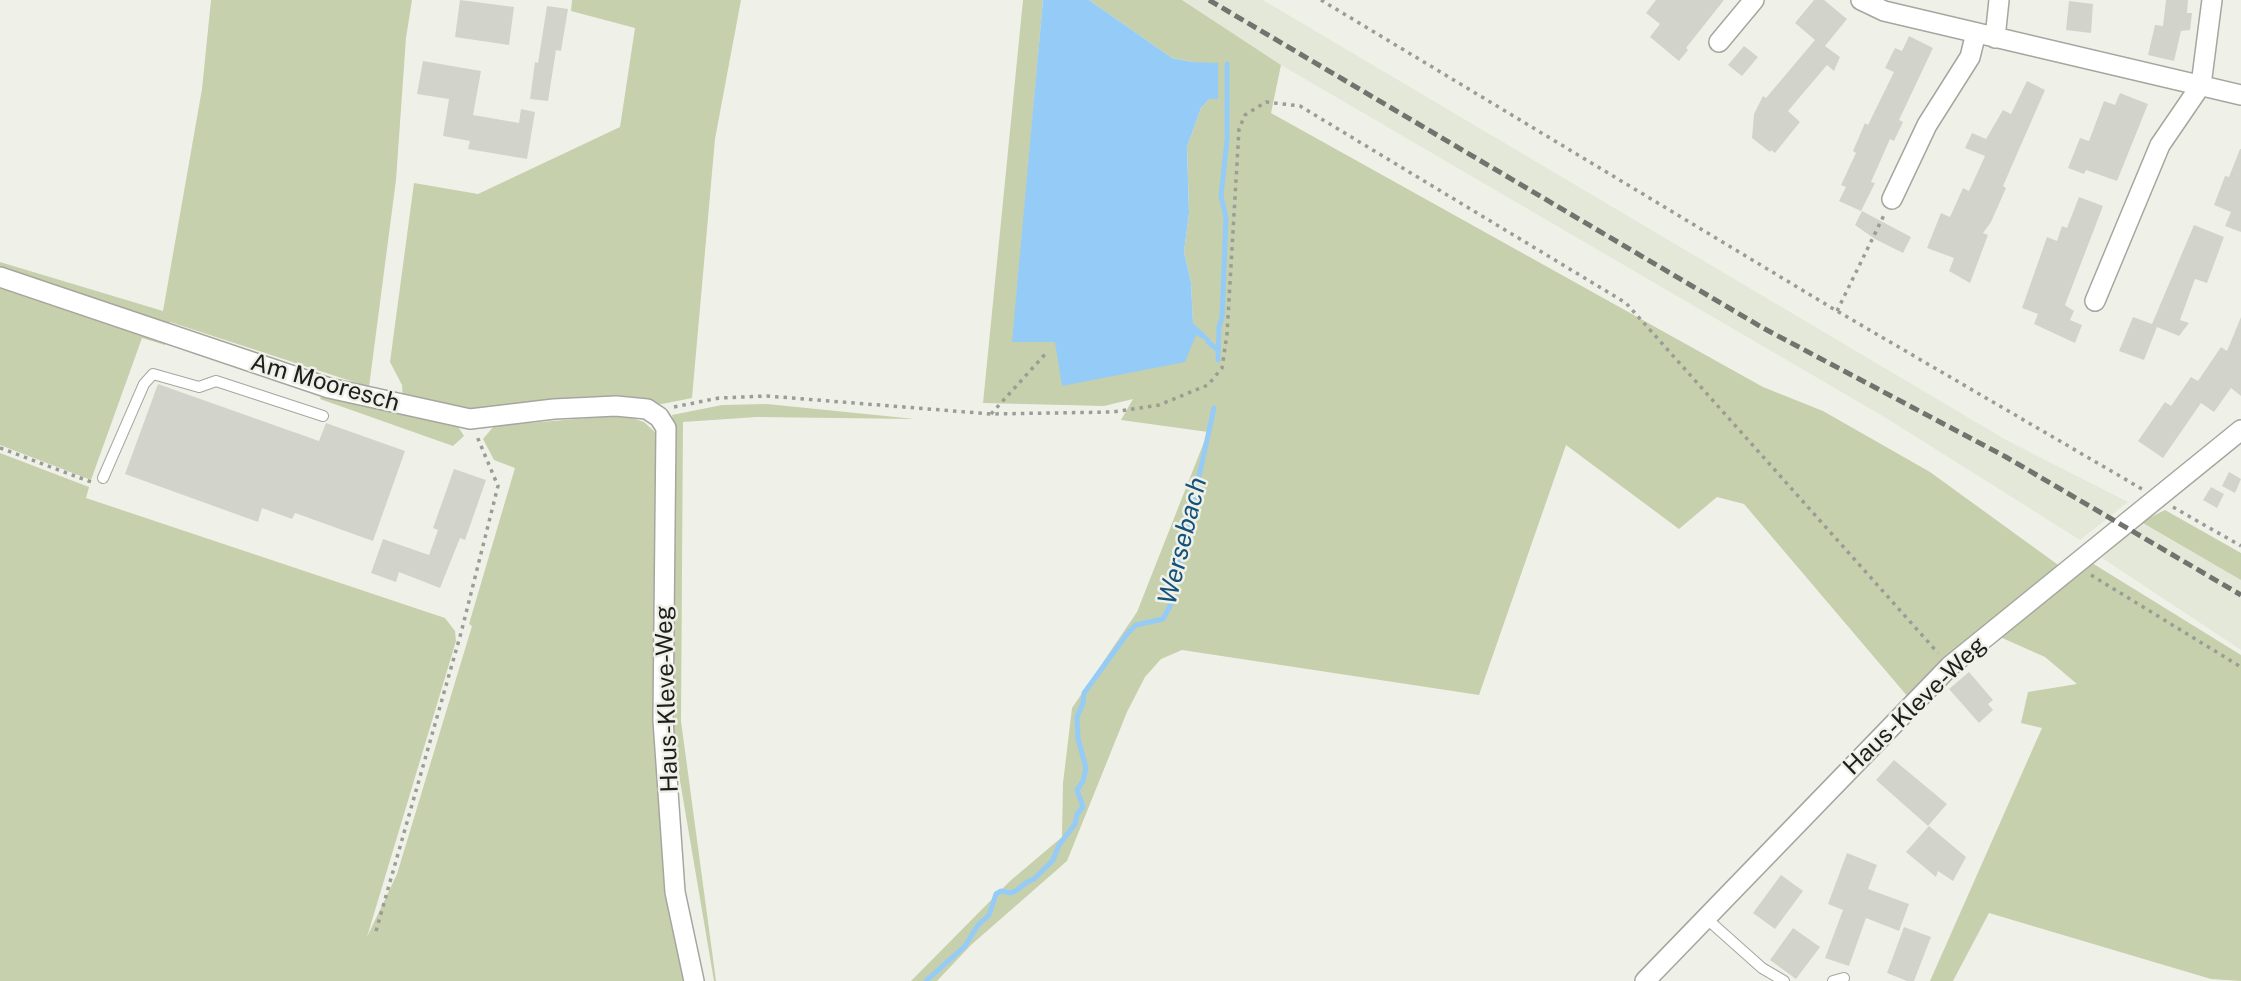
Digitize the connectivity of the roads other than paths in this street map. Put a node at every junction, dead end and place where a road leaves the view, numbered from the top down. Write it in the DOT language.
graph roads {
  1 [pos="1754,0"];
  2 [pos="1861,0"];
  3 [pos="1999,0"];
  4 [pos="2212,0"];
  5 [pos="1985,35"];
  6 [pos="1719,42"];
  7 [pos="2201,85"];
  8 [pos="2241,95"];
  9 [pos="1892,199"];
  10 [pos="0,277"];
  11 [pos="2095,301"];
  12 [pos="323,416"];
  13 [pos="659,417"];
  14 [pos="2241,430"];
  15 [pos="103,478"];
  16 [pos="1707,919"];
  17 [pos="1844,978"];
  18 [pos="694,981"];
  19 [pos="1645,981"];
  20 [pos="1784,981"];
  21 [pos="1833,981"];
  1 -- 6 [label="street"];
  2 -- 5 [label="street"];
  3 -- 5 [label="street"];
  4 -- 7 [label="street"];
  5 -- 7 [label="street"];
  5 -- 9 [label="street"];
  7 -- 8 [label="street"];
  7 -- 11 [label="street"];
  10 -- 13 [label="street, Am Mooresch"];
  12 -- 15 [label="lane"];
  13 -- 18 [label="street, Haus-Kleve-Weg"];
  14 -- 16 [label="street, Haus-Kleve-Weg"];
  16 -- 19 [label="street, Haus-Kleve-Weg"];
  16 -- 20 [label="lane"];
  17 -- 21 [label="lane"];
}
